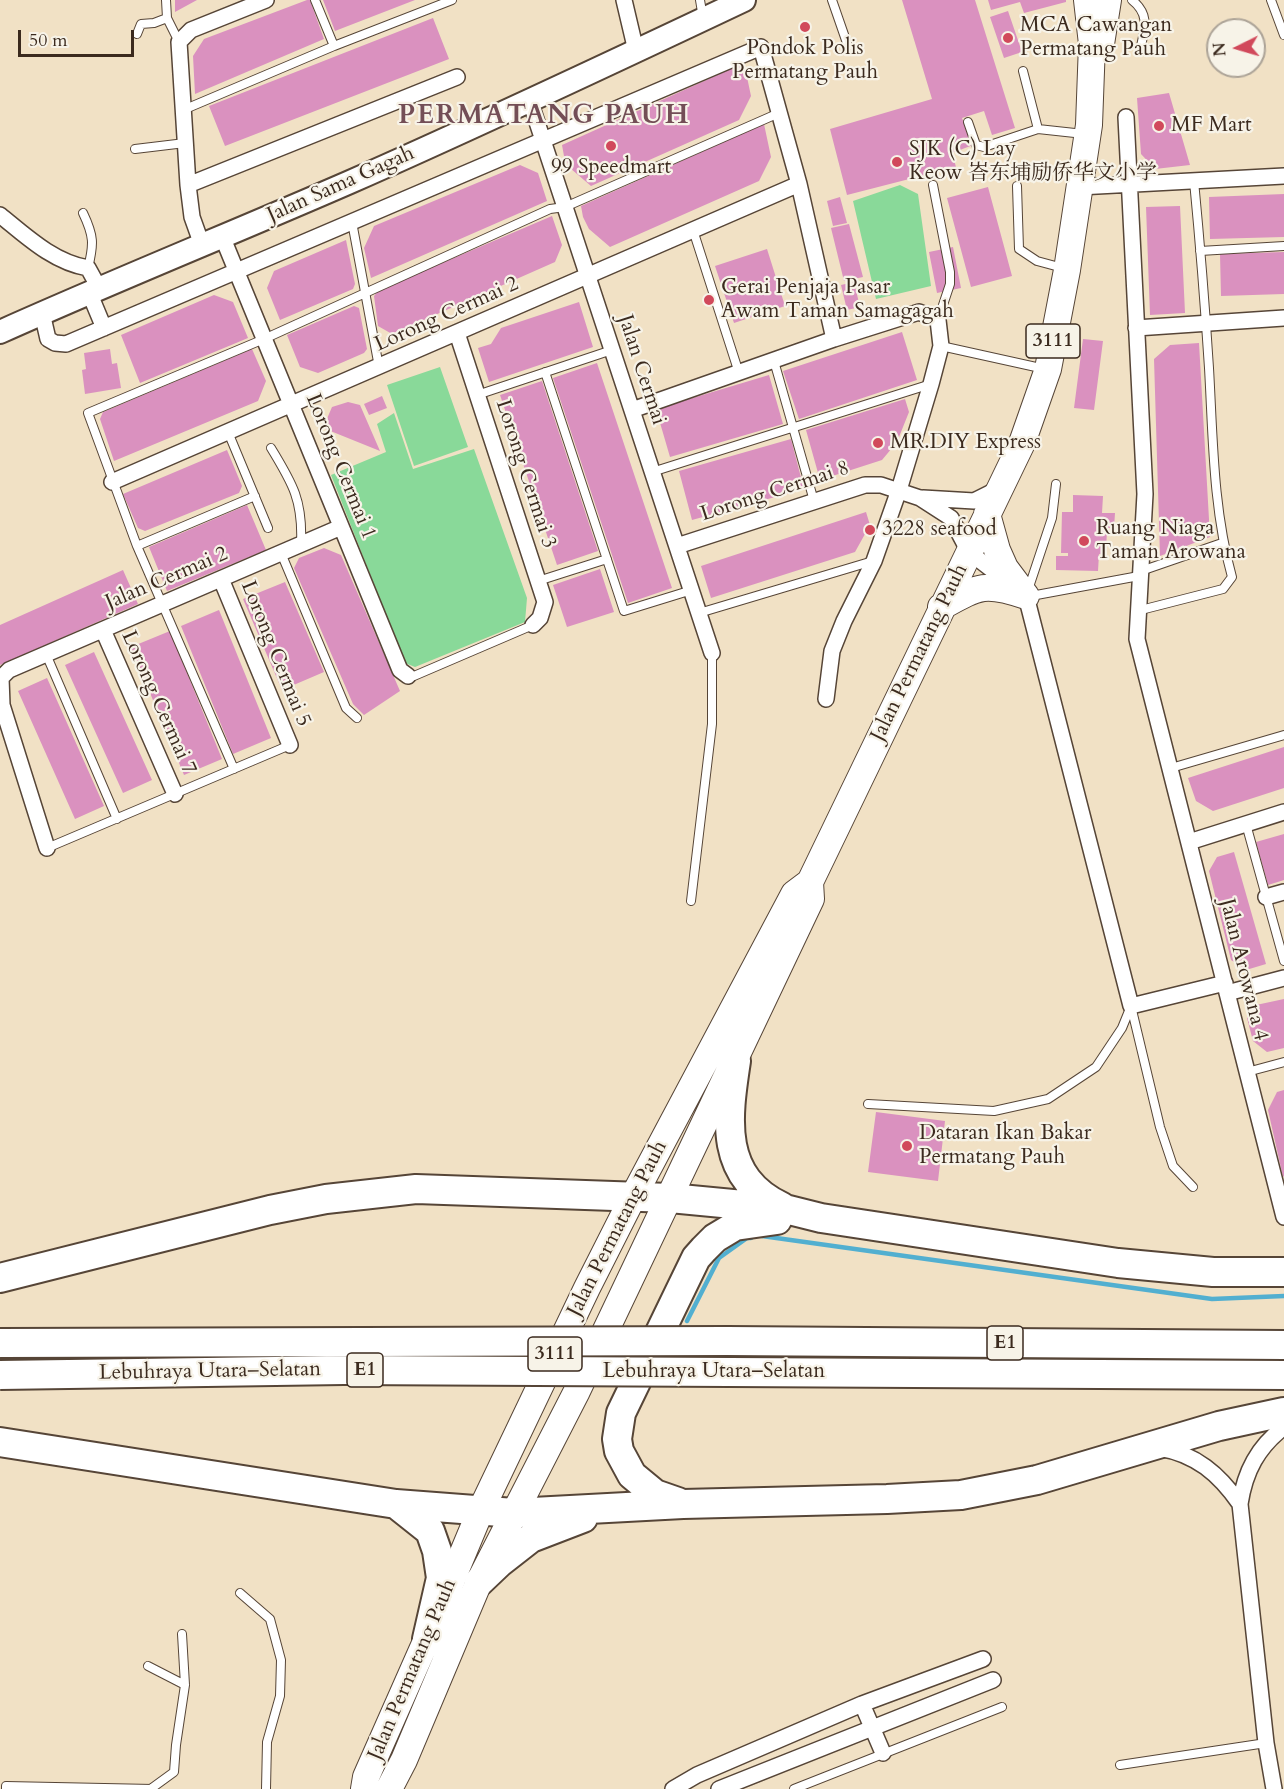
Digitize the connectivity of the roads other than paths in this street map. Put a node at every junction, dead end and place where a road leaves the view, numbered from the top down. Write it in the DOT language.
graph roads {
  1 [pos="166,0"];
  2 [pos="315,0"];
  3 [pos="452,0"];
  4 [pos="624,0"];
  5 [pos="744,0"];
  6 [pos="832,0"];
  7 [pos="1087,0"];
  8 [pos="1108,0"];
  9 [pos="1132,0"];
  10 [pos="1271,0"];
  11 [pos="257,2"];
  12 [pos="702,10"];
  13 [pos="167,18"];
  14 [pos="136,34"];
  15 [pos="1284,35"];
  16 [pos="179,42"];
  17 [pos="333,46"];
  18 [pos="848,46"];
  19 [pos="636,51"];
  20 [pos="1140,51"];
  21 [pos="1023,71"];
  22 [pos="457,77"];
  23 [pos="530,101"];
  24 [pos="183,110"];
  25 [pos="779,113"];
  26 [pos="1126,117"];
  27 [pos="968,122"];
  28 [pos="1038,129"];
  29 [pos="1088,130"];
  30 [pos="543,141"];
  31 [pos="185,143"];
  32 [pos="135,149"];
  33 [pos="1284,176"];
  34 [pos="1194,181"];
  35 [pos="799,184"];
  36 [pos="1129,184"];
  37 [pos="188,185"];
  38 [pos="933,185"];
  39 [pos="1017,186"];
  40 [pos="1079,187"];
  41 [pos="565,207"];
  42 [pos="82,213"];
  43 [pos="0,215"];
  44 [pos="352,222"];
  45 [pos="693,230"];
  46 [pos="212,241"];
  47 [pos="1284,246"];
  48 [pos="1200,251"];
  49 [pos="88,268"];
  50 [pos="1067,270"];
  51 [pos="237,271"];
  52 [pos="588,276"];
  53 [pos="94,290"];
  54 [pos="366,292"];
  55 [pos="42,313"];
  56 [pos="1284,318"];
  57 [pos="938,320"];
  58 [pos="1206,324"];
  59 [pos="104,328"];
  60 [pos="1136,328"];
  61 [pos="0,332"];
  62 [pos="457,333"];
  63 [pos="264,339"];
  64 [pos="834,339"];
  65 [pos="941,346"];
  66 [pos="612,350"];
  67 [pos="774,361"];
  68 [pos="379,367"];
  69 [pos="1048,369"];
  70 [pos="545,372"];
  71 [pos="739,373"];
  72 [pos="931,384"];
  73 [pos="477,395"];
  74 [pos="292,405"];
  75 [pos="632,410"];
  76 [pos="793,428"];
  77 [pos="228,432"];
  78 [pos="271,448"];
  79 [pos="652,472"];
  80 [pos="112,482"];
  81 [pos="1056,484"];
  82 [pos="1000,487"];
  83 [pos="899,490"];
  84 [pos="255,496"];
  85 [pos="920,498"];
  86 [pos="814,501"];
  87 [pos="987,513"];
  88 [pos="341,527"];
  89 [pos="268,528"];
  90 [pos="1222,543"];
  91 [pos="302,544"];
  92 [pos="136,546"];
  93 [pos="677,546"];
  94 [pos="969,552"];
  95 [pos="281,553"];
  96 [pos="607,559"];
  97 [pos="874,561"];
  98 [pos="1139,574"];
  99 [pos="221,579"];
  100 [pos="538,581"];
  101 [pos="692,591"];
  102 [pos="1026,596"];
  103 [pos="162,604"];
  104 [pos="941,607"];
  105 [pos="1137,611"];
  106 [pos="699,614"];
  107 [pos="533,625"];
  108 [pos="103,630"];
  109 [pos="712,653"];
  110 [pos="46,654"];
  111 [pos="408,676"];
  112 [pos="826,699"];
  113 [pos="357,718"];
  114 [pos="1284,735"];
  115 [pos="290,745"];
  116 [pos="1171,768"];
  117 [pos="234,769"];
  118 [pos="175,794"];
  119 [pos="1284,812"];
  120 [pos="117,819"];
  121 [pos="1246,824"];
  122 [pos="1189,842"];
  123 [pos="47,848"];
  124 [pos="810,882"];
  125 [pos="1284,892"];
  126 [pos="1266,897"];
  127 [pos="691,901"];
  128 [pos="1284,961"];
  129 [pos="1284,978"];
  130 [pos="1226,988"];
  131 [pos="1131,1006"];
  132 [pos="736,1061"];
  133 [pos="1284,1062"];
  134 [pos="1247,1072"];
  135 [pos="868,1104"];
  136 [pos="1193,1187"];
  137 [pos="633,1197"];
  138 [pos="670,1198"];
  139 [pos="785,1209"];
  140 [pos="1284,1216"];
  141 [pos="821,1218"];
  142 [pos="1284,1272"];
  143 [pos="0,1278"];
  144 [pos="0,1343"];
  145 [pos="1284,1345"];
  146 [pos="0,1375"];
  147 [pos="1284,1375"];
  148 [pos="1284,1412"];
  149 [pos="1284,1427"];
  150 [pos="0,1442"];
  151 [pos="1152,1447"];
  152 [pos="396,1504"];
  153 [pos="683,1504"];
  154 [pos="1240,1504"];
  155 [pos="608,1509"];
  156 [pos="480,1512"];
  157 [pos="514,1513"];
  158 [pos="479,1582"];
  159 [pos="240,1593"];
  160 [pos="182,1634"];
  161 [pos="428,1639"];
  162 [pos="983,1659"];
  163 [pos="148,1666"];
  164 [pos="993,1680"];
  165 [pos="185,1685"];
  166 [pos="861,1704"];
  167 [pos="1002,1707"];
  168 [pos="872,1728"];
  169 [pos="1266,1743"];
  170 [pos="883,1754"];
  171 [pos="1120,1765"];
  172 [pos="700,1782"];
  173 [pos="6,1789"];
  174 [pos="153,1789"];
  175 [pos="266,1789"];
  176 [pos="364,1789"];
  177 [pos="389,1789"];
  178 [pos="673,1789"];
  179 [pos="719,1789"];
  180 [pos="794,1789"];
  181 [pos="1274,1789"];
  1 -- 13 [label="lane"];
  2 -- 17 [label="lane"];
  3 -- 17 [label="lane"];
  4 -- 19 [label="street"];
  5 -- 12 [label="street, Jalan Sama Gagah"];
  6 -- 18 [label="lane"];
  7 -- 29 [label="main road, Jalan Permatang Pauh / 3111"];
  8 -- 29 [label="main road"];
  9 -- 20 [label="lane"];
  10 -- 15 [label="lane"];
  11 -- 16 [label="street"];
  12 -- 19 [label="street, Jalan Sama Gagah"];
  13 -- 14 [label="lane"];
  13 -- 16 [label="lane"];
  16 -- 24 [label="street, Lorong Cermai 1"];
  17 -- 24 [label="lane"];
  19 -- 23 [label="street, Jalan Sama Gagah"];
  21 -- 28 [label="lane"];
  22 -- 37 [label="street"];
  23 -- 30 [label="street, Jalan Cermai"];
  23 -- 46 [label="street, Jalan Sama Gagah"];
  24 -- 31 [label="street, Lorong Cermai 1"];
  25 -- 30 [label="street"];
  25 -- 35 [label="street"];
  25 -- 41 [label="lane"];
  26 -- 36 [label="street"];
  27 -- 28 [label="lane"];
  28 -- 29 [label="lane"];
  29 -- 40 [label="main road, Jalan Permatang Pauh / 3111"];
  30 -- 41 [label="street, Jalan Cermai"];
  30 -- 44 [label="street"];
  31 -- 32 [label="lane"];
  31 -- 37 [label="street, Lorong Cermai 1"];
  33 -- 34 [label="street"];
  34 -- 36 [label="street"];
  34 -- 48 [label="lane"];
  35 -- 45 [label="street, Lorong Cermai 2"];
  35 -- 64 [label="street"];
  36 -- 40 [label="street"];
  36 -- 60 [label="street"];
  37 -- 46 [label="street, Lorong Cermai 1"];
  38 -- 57 [label="lane"];
  39 -- 50 [label="lane"];
  40 -- 50 [label="main road, Jalan Permatang Pauh / 3111"];
  41 -- 52 [label="street, Jalan Cermai"];
  41 -- 54 [label="lane"];
  42 -- 49 [label="lane"];
  43 -- 49 [label="street"];
  44 -- 51 [label="street"];
  44 -- 54 [label="lane"];
  45 -- 52 [label="street, Lorong Cermai 2"];
  45 -- 71 [label="lane"];
  46 -- 51 [label="street, Lorong Cermai 1"];
  46 -- 53 [label="street, Jalan Sama Gagah"];
  47 -- 48 [label="lane"];
  48 -- 58 [label="lane"];
  49 -- 53 [label="street"];
  50 -- 69 [label="main road, Jalan Permatang Pauh / 3111"];
  51 -- 59 [label="street"];
  51 -- 63 [label="street, Lorong Cermai 1"];
  52 -- 62 [label="street, Lorong Cermai 2"];
  52 -- 66 [label="street, Jalan Cermai"];
  53 -- 55 [label="street, Jalan Sama Gagah"];
  53 -- 59 [label="street"];
  54 -- 63 [label="lane"];
  54 -- 68 [label="lane"];
  55 -- 59 [label="street"];
  55 -- 61 [label="street, Jalan Sama Gagah"];
  56 -- 58 [label="street"];
  57 -- 64 [label="street"];
  57 -- 65 [label="street"];
  58 -- 60 [label="street"];
  58 -- 90 [label="lane"];
  60 -- 98 [label="street"];
  62 -- 68 [label="street, Lorong Cermai 2"];
  62 -- 73 [label="street, Lorong Cermai 3"];
  63 -- 74 [label="street, Lorong Cermai 1"];
  63 -- 80 [label="lane"];
  64 -- 67 [label="street"];
  65 -- 69 [label="lane"];
  65 -- 72 [label="street"];
  66 -- 70 [label="lane"];
  66 -- 75 [label="street, Jalan Cermai"];
  67 -- 71 [label="street"];
  67 -- 76 [label="lane"];
  68 -- 74 [label="street, Lorong Cermai 2"];
  69 -- 82 [label="main road, Jalan Permatang Pauh / 3111"];
  70 -- 73 [label="lane"];
  70 -- 96 [label="lane"];
  71 -- 75 [label="street"];
  72 -- 76 [label="lane"];
  72 -- 83 [label="street"];
  73 -- 100 [label="street, Lorong Cermai 3"];
  74 -- 77 [label="street, Lorong Cermai 2"];
  74 -- 88 [label="street, Lorong Cermai 1"];
  75 -- 79 [label="street, Jalan Cermai"];
  76 -- 79 [label="lane"];
  76 -- 86 [label="lane"];
  77 -- 80 [label="street, Lorong Cermai 2"];
  77 -- 84 [label="lane"];
  78 -- 91 [label="lane"];
  79 -- 93 [label="street, Jalan Cermai"];
  80 -- 92 [label="lane"];
  81 -- 102 [label="lane"];
  82 -- 85 [label="street, Lorong Cermai 8"];
  82 -- 87 [label="main road, Jalan Permatang Pauh / 3111"];
  83 -- 85 [label="street, Lorong Cermai 8"];
  83 -- 86 [label="street, Lorong Cermai 8"];
  83 -- 97 [label="street"];
  84 -- 89 [label="lane"];
  84 -- 92 [label="lane"];
  85 -- 94 [label="street, Lorong Cermai 8"];
  86 -- 93 [label="street, Lorong Cermai 8"];
  87 -- 94 [label="main road, Jalan Permatang Pauh / 3111"];
  87 -- 102 [label="main road"];
  88 -- 91 [label="street, Jalan Cermai 2"];
  88 -- 111 [label="street, Lorong Cermai 1"];
  90 -- 98 [label="lane"];
  90 -- 105 [label="lane"];
  91 -- 95 [label="street, Jalan Cermai 2"];
  92 -- 103 [label="lane"];
  93 -- 101 [label="street, Jalan Cermai"];
  94 -- 102 [label="street"];
  94 -- 104 [label="main road, Jalan Permatang Pauh / 3111"];
  95 -- 99 [label="street, Jalan Cermai 2"];
  95 -- 113 [label="lane"];
  96 -- 100 [label="lane"];
  96 -- 101 [label="lane"];
  97 -- 106 [label="lane"];
  97 -- 112 [label="street"];
  98 -- 102 [label="lane"];
  98 -- 105 [label="street"];
  99 -- 103 [label="street, Jalan Cermai 2"];
  99 -- 115 [label="street, Lorong Cermai 5"];
  100 -- 107 [label="street, Lorong Cermai 3"];
  101 -- 106 [label="street, Jalan Cermai"];
  102 -- 104 [label="main road"];
  102 -- 131 [label="street"];
  103 -- 108 [label="street, Jalan Cermai 2"];
  103 -- 117 [label="lane"];
  104 -- 124 [label="main road, Jalan Permatang Pauh / 3111"];
  105 -- 116 [label="street"];
  106 -- 109 [label="street, Jalan Cermai"];
  107 -- 111 [label="lane"];
  108 -- 110 [label="street, Jalan Cermai 2"];
  108 -- 118 [label="street, Lorong Cermai 7"];
  109 -- 127 [label="lane"];
  110 -- 120 [label="lane"];
  110 -- 123 [label="street, Jalan Cermai 2"];
  114 -- 116 [label="lane"];
  115 -- 117 [label="lane"];
  116 -- 122 [label="street, Jalan Arowana 4"];
  117 -- 118 [label="lane"];
  118 -- 120 [label="lane"];
  119 -- 121 [label="street"];
  120 -- 123 [label="lane"];
  121 -- 122 [label="street"];
  121 -- 126 [label="lane"];
  122 -- 130 [label="street, Jalan Arowana 4"];
  124 -- 132 [label="main road, Jalan Permatang Pauh / 3111"];
  124 -- 137 [label="main road, Jalan Permatang Pauh / 3111"];
  125 -- 126 [label="street"];
  126 -- 128 [label="lane"];
  129 -- 130 [label="street"];
  130 -- 131 [label="street"];
  130 -- 134 [label="street, Jalan Arowana 4"];
  131 -- 135 [label="lane"];
  131 -- 136 [label="lane"];
  132 -- 138 [label="main road, Jalan Permatang Pauh / 3111"];
  132 -- 139 [label="highway"];
  133 -- 134 [label="lane"];
  134 -- 140 [label="street, Jalan Arowana 4"];
  137 -- 138 [label="highway"];
  137 -- 143 [label="highway"];
  137 -- 156 [label="main road, Jalan Permatang Pauh / 3111"];
  138 -- 139 [label="highway"];
  138 -- 157 [label="main road, Jalan Permatang Pauh / 3111"];
  139 -- 141 [label="highway"];
  141 -- 142 [label="highway"];
  141 -- 153 [label="highway"];
  144 -- 145 [label="highway, Lebuhraya Utara–Selatan / E1, bridge"];
  146 -- 147 [label="highway, Lebuhraya Utara–Selatan / E1, bridge"];
  148 -- 151 [label="highway"];
  149 -- 154 [label="street"];
  150 -- 152 [label="highway"];
  151 -- 153 [label="highway"];
  151 -- 154 [label="street"];
  152 -- 156 [label="highway"];
  152 -- 161 [label="highway"];
  153 -- 155 [label="highway"];
  154 -- 169 [label="street"];
  155 -- 157 [label="highway"];
  155 -- 158 [label="highway"];
  156 -- 157 [label="highway"];
  156 -- 161 [label="main road, Jalan Permatang Pauh / 3111"];
  157 -- 158 [label="main road, Jalan Permatang Pauh / 3111"];
  158 -- 177 [label="main road, Jalan Permatang Pauh / 3111"];
  159 -- 175 [label="lane"];
  160 -- 165 [label="lane"];
  161 -- 176 [label="main road, Jalan Permatang Pauh / 3111"];
  162 -- 166 [label="street"];
  163 -- 165 [label="lane"];
  164 -- 168 [label="street"];
  165 -- 174 [label="lane"];
  166 -- 168 [label="street"];
  166 -- 172 [label="street"];
  167 -- 170 [label="lane"];
  168 -- 170 [label="street"];
  168 -- 179 [label="street"];
  169 -- 171 [label="lane"];
  169 -- 181 [label="street"];
  170 -- 180 [label="lane"];
  172 -- 178 [label="street"];
  173 -- 174 [label="lane"];
}
